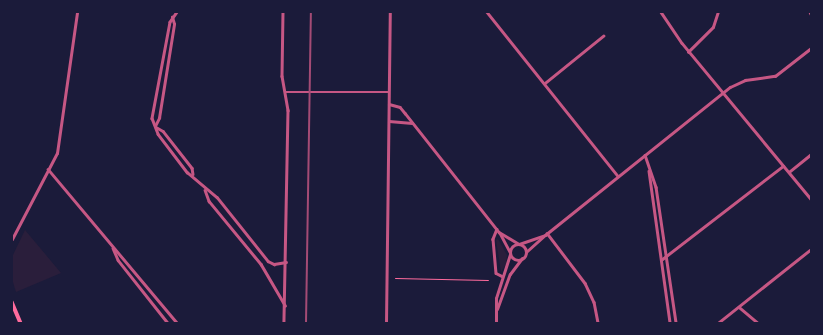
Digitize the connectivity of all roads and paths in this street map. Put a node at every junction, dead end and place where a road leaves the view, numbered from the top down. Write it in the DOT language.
graph roads {
  1 [pos="77,12"];
  2 [pos="177,12"];
  3 [pos="283,12"];
  4 [pos="390,12"];
  5 [pos="488,12"];
  6 [pos="661,12"];
  7 [pos="718,12"];
  8 [pos="172,16"];
  9 [pos="603,36"];
  10 [pos="811,48"];
  11 [pos="688,52"];
  12 [pos="545,83"];
  13 [pos="286,92"];
  14 [pos="389,92"];
  15 [pos="723,92"];
  16 [pos="390,104"];
  17 [pos="389,121"];
  18 [pos="413,123"];
  19 [pos="155,127"];
  20 [pos="811,154"];
  21 [pos="645,155"];
  22 [pos="784,166"];
  23 [pos="48,169"];
  24 [pos="649,169"];
  25 [pos="789,172"];
  26 [pos="193,174"];
  27 [pos="618,176"];
  28 [pos="204,189"];
  29 [pos="811,199"];
  30 [pos="497,229"];
  31 [pos="500,232"];
  32 [pos="546,234"];
  33 [pos="12,239"];
  34 [pos="519,244"];
  35 [pos="112,246"];
  36 [pos="811,249"];
  37 [pos="510,253"];
  38 [pos="524,256"];
  39 [pos="667,258"];
  40 [pos="661,260"];
  41 [pos="286,262"];
  42 [pos="502,276"];
  43 [pos="395,278"];
  44 [pos="488,280"];
  45 [pos="12,302"];
  46 [pos="285,305"];
  47 [pos="739,306"];
  48 [pos="497,309"];
  49 [pos="21,323"];
  50 [pos="168,323"];
  51 [pos="177,323"];
  52 [pos="284,323"];
  53 [pos="386,323"];
  54 [pos="496,323"];
  55 [pos="598,323"];
  56 [pos="670,323"];
  57 [pos="676,323"];
  58 [pos="718,323"];
  59 [pos="758,323"];
  1 -- 23 [label="street"];
  2 -- 8 [label="street"];
  3 -- 13 [label="street"];
  4 -- 14 [label="street"];
  5 -- 12 [label="street"];
  6 -- 11 [label="street"];
  7 -- 11 [label="street"];
  8 -- 19 [label="street"];
  8 -- 19 [label="street"];
  9 -- 12 [label="street"];
  10 -- 15 [label="street"];
  11 -- 15 [label="street"];
  12 -- 27 [label="street"];
  13 -- 14 [label="street"];
  13 -- 41 [label="street"];
  14 -- 16 [label="street"];
  15 -- 21 [label="street"];
  15 -- 22 [label="street"];
  16 -- 17 [label="street"];
  16 -- 18 [label="street"];
  17 -- 18 [label="street"];
  17 -- 53 [label="street"];
  18 -- 30 [label="street"];
  19 -- 26 [label="street"];
  19 -- 26 [label="street"];
  20 -- 25 [label="street"];
  21 -- 24 [label="street"];
  21 -- 27 [label="street"];
  22 -- 25 [label="street"];
  22 -- 39 [label="street"];
  23 -- 33 [label="street"];
  23 -- 35 [label="street"];
  24 -- 39 [label="street"];
  24 -- 40 [label="street"];
  25 -- 29 [label="street"];
  26 -- 28 [label="street"];
  27 -- 32 [label="street"];
  28 -- 41 [label="street"];
  28 -- 46 [label="street"];
  30 -- 31 [label="street"];
  30 -- 42 [label="street"];
  31 -- 34 [label="street"];
  31 -- 37 [label="street"];
  32 -- 34 [label="street"];
  32 -- 38 [label="street"];
  32 -- 55 [label="street"];
  34 -- 37 [label="street"];
  34 -- 38 [label="street"];
  35 -- 50 [label="street"];
  35 -- 51 [label="street"];
  36 -- 47 [label="street"];
  37 -- 38 [label="street"];
  37 -- 42 [label="street"];
  38 -- 48 [label="street"];
  39 -- 40 [label="street"];
  39 -- 57 [label="street"];
  40 -- 56 [label="street"];
  41 -- 46 [label="street"];
  42 -- 48 [label="street"];
  43 -- 44 [label="path"];
  45 -- 49 [label="main road"];
  46 -- 52 [label="street"];
  47 -- 58 [label="street"];
  47 -- 59 [label="street"];
  48 -- 54 [label="street"];
}
